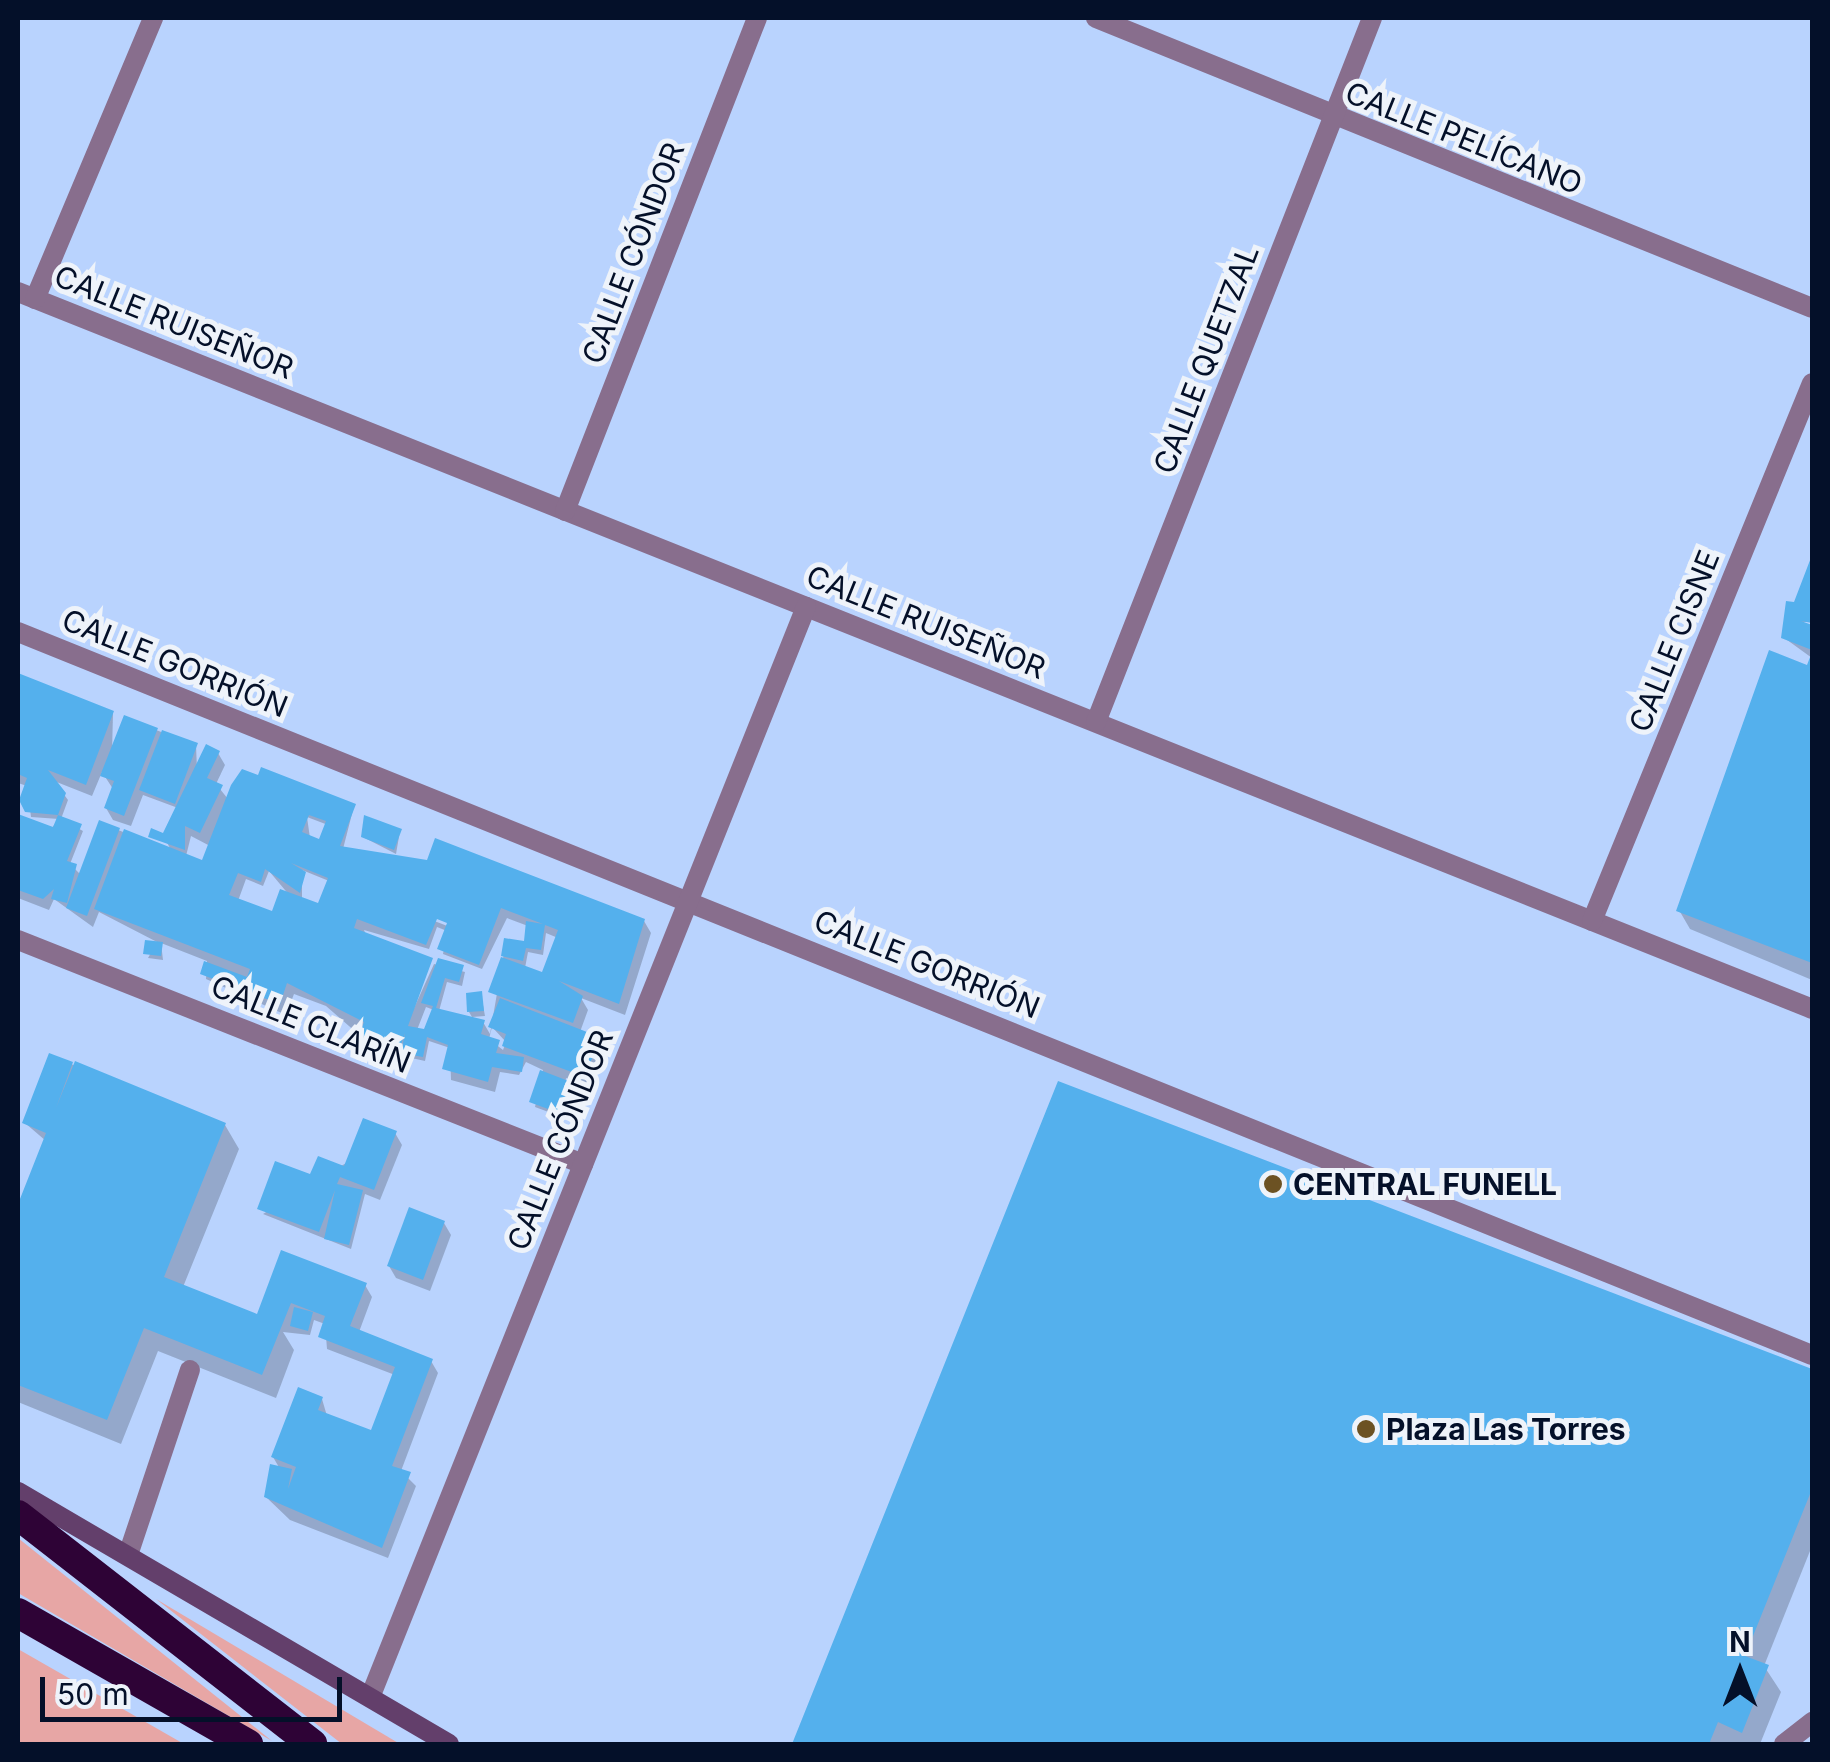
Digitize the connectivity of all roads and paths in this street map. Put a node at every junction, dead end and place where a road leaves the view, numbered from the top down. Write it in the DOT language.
graph roads {
  1 [pos="153,18"];
  2 [pos="758,18"];
  3 [pos="1096,18"];
  4 [pos="1372,18"];
  5 [pos="1332,118"];
  6 [pos="26,295"];
  7 [pos="1812,308"];
  8 [pos="1812,383"];
  9 [pos="565,510"];
  10 [pos="806,607"];
  11 [pos="18,632"];
  12 [pos="1096,722"];
  13 [pos="688,900"];
  14 [pos="1592,921"];
  15 [pos="18,940"];
  16 [pos="1812,1009"];
  17 [pos="583,1164"];
  18 [pos="1812,1355"];
  19 [pos="190,1370"];
  20 [pos="18,1492"];
  21 [pos="18,1515"];
  22 [pos="128,1555"];
  23 [pos="18,1613"];
  24 [pos="371,1695"];
  25 [pos="1812,1722"];
  26 [pos="248,1744"];
  27 [pos="312,1744"];
  28 [pos="448,1744"];
  29 [pos="1784,1744"];
  1 -- 6 [label="street"];
  2 -- 9 [label="street, CALLE CÓNDOR"];
  3 -- 5 [label="street, CALLE PELÍCANO"];
  4 -- 5 [label="street, CALLE QUETZAL"];
  5 -- 7 [label="street, CALLE PELÍCANO"];
  5 -- 12 [label="street, CALLE QUETZAL"];
  6 -- 9 [label="street, CALLE RUISEÑOR"];
  8 -- 14 [label="street, CALLE CISNE"];
  9 -- 10 [label="street, CALLE RUISEÑOR"];
  10 -- 12 [label="street, CALLE RUISEÑOR"];
  10 -- 13 [label="street, CALLE CÓNDOR"];
  11 -- 13 [label="street, CALLE GORRIÓN"];
  12 -- 14 [label="street, CALLE RUISEÑOR"];
  13 -- 17 [label="street, CALLE CÓNDOR"];
  13 -- 18 [label="street, CALLE GORRIÓN"];
  14 -- 16 [label="street, CALLE RUISEÑOR"];
  15 -- 17 [label="street, CALLE CLARÍN"];
  17 -- 24 [label="street, CALLE CÓNDOR"];
  19 -- 22 [label="street"];
  20 -- 22 [label="main road"];
  21 -- 27 [label="highway"];
  22 -- 24 [label="main road"];
  23 -- 26 [label="highway"];
  24 -- 28 [label="main road"];
  25 -- 29 [label="street"];
}
